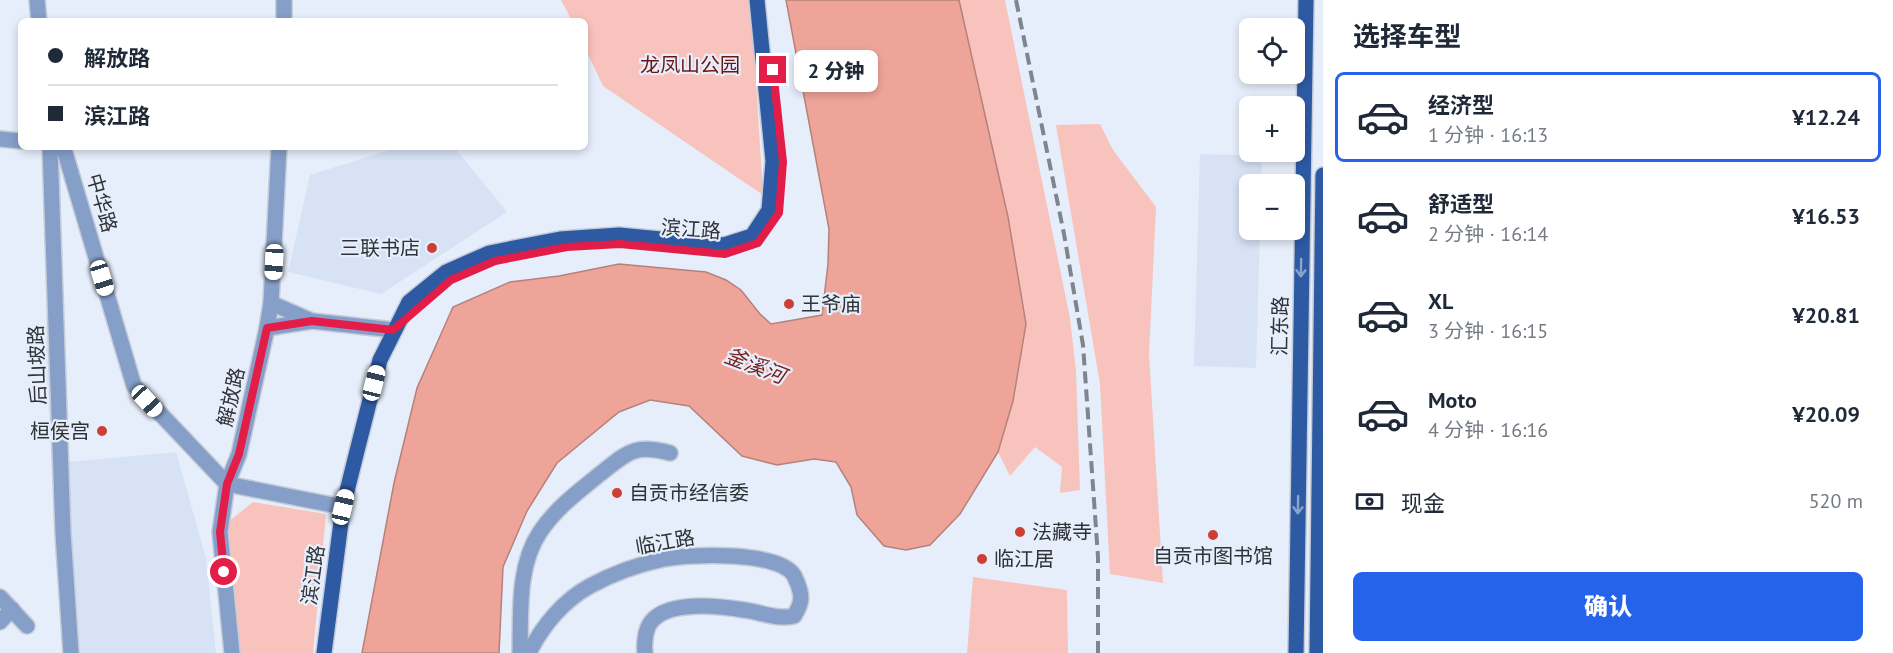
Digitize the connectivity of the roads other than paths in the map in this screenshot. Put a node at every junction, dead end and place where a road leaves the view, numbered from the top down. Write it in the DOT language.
graph roads {
  1 [pos="37,0"];
  2 [pos="284,0"];
  3 [pos="757,0"];
  4 [pos="766,0"];
  5 [pos="1306,0"];
  6 [pos="39,18"];
  7 [pos="284,18"];
  8 [pos="0,139"];
  9 [pos="18,141"];
  10 [pos="50,150"];
  11 [pos="64,150"];
  12 [pos="279,150"];
  13 [pos="1323,175"];
  14 [pos="271,303"];
  15 [pos="312,321"];
  16 [pos="267,328"];
  17 [pos="393,330"];
  18 [pos="670,453"];
  19 [pos="1299,466"];
  20 [pos="1321,467"];
  21 [pos="227,484"];
  22 [pos="343,507"];
  23 [pos="0,597"];
  24 [pos="12,609"];
  25 [pos="0,622"];
  26 [pos="27,626"];
  27 [pos="71,653"];
  28 [pos="232,653"];
  29 [pos="324,653"];
  30 [pos="520,653"];
  31 [pos="530,653"];
  32 [pos="645,653"];
  33 [pos="1296,653"];
  34 [pos="1317,653"];
  1 -- 6 [label="street"];
  2 -- 7 [label="street"];
  3 -- 17 [label="main road, 滨江路"];
  4 -- 17 [label="main road, 滨江路"];
  5 -- 19 [label="main road, 汇东路, one-way"];
  8 -- 9 [label="street"];
  10 -- 27 [label="street, 后山坡路"];
  11 -- 21 [label="street, 中华路"];
  12 -- 14 [label="street, 解放路"];
  13 -- 20 [label="main road, 汇东路"];
  14 -- 15 [label="street"];
  14 -- 16 [label="street, 解放路"];
  15 -- 16 [label="street"];
  15 -- 17 [label="street"];
  16 -- 21 [label="street, 解放路"];
  17 -- 22 [label="main road, 滨江路"];
  18 -- 30 [label="street"];
  19 -- 20 [label="main road"];
  19 -- 33 [label="main road, 汇东路, one-way"];
  20 -- 34 [label="main road, 汇东路"];
  21 -- 22 [label="street"];
  21 -- 28 [label="street, 解放路"];
  22 -- 29 [label="main road, 滨江路"];
  23 -- 24 [label="street"];
  24 -- 25 [label="street"];
  24 -- 26 [label="street"];
  31 -- 32 [label="street, 临江路"];
}
